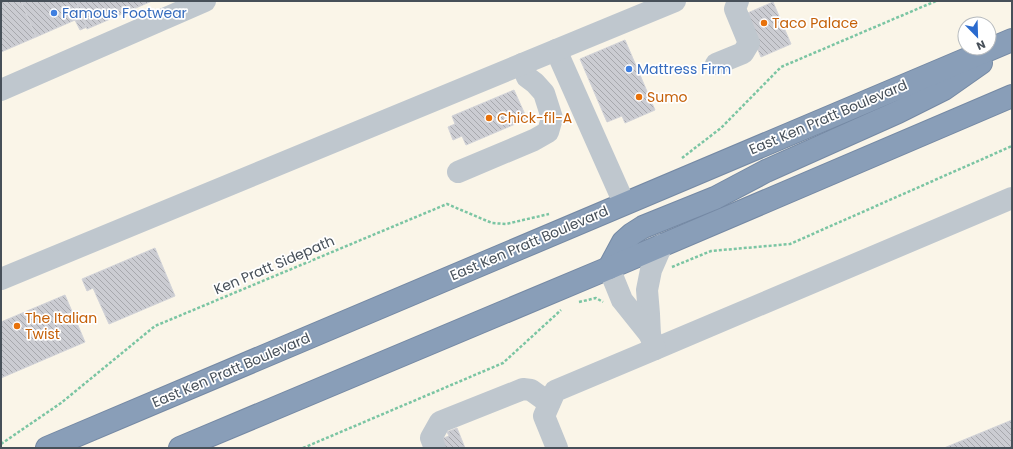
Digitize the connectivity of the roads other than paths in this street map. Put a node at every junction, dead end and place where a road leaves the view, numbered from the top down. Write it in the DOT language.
graph roads {
  1 [pos="205,1"];
  2 [pos="675,1"];
  3 [pos="738,1"];
  4 [pos="1012,41"];
  5 [pos="556,50"];
  6 [pos="522,64"];
  7 [pos="716,64"];
  8 [pos="1,90"];
  9 [pos="1012,96"];
  10 [pos="458,172"];
  11 [pos="1012,198"];
  12 [pos="624,204"];
  13 [pos="662,245"];
  14 [pos="609,268"];
  15 [pos="1,279"];
  16 [pos="652,342"];
  17 [pos="549,403"];
  18 [pos="47,448"];
  19 [pos="180,448"];
  20 [pos="435,448"];
  21 [pos="557,448"];
  1 -- 8 [label="lane"];
  2 -- 5 [label="lane"];
  3 -- 7 [label="lane"];
  4 -- 12 [label="highway, East Ken Pratt Boulevard"];
  4 -- 14 [label="highway"];
  5 -- 6 [label="lane"];
  5 -- 12 [label="lane"];
  6 -- 10 [label="lane"];
  6 -- 15 [label="lane"];
  9 -- 13 [label="highway"];
  11 -- 16 [label="lane"];
  12 -- 18 [label="highway, East Ken Pratt Boulevard"];
  13 -- 14 [label="highway"];
  13 -- 16 [label="lane"];
  14 -- 16 [label="lane"];
  14 -- 19 [label="highway"];
  16 -- 17 [label="lane"];
  17 -- 20 [label="lane"];
  17 -- 21 [label="lane"];
}
